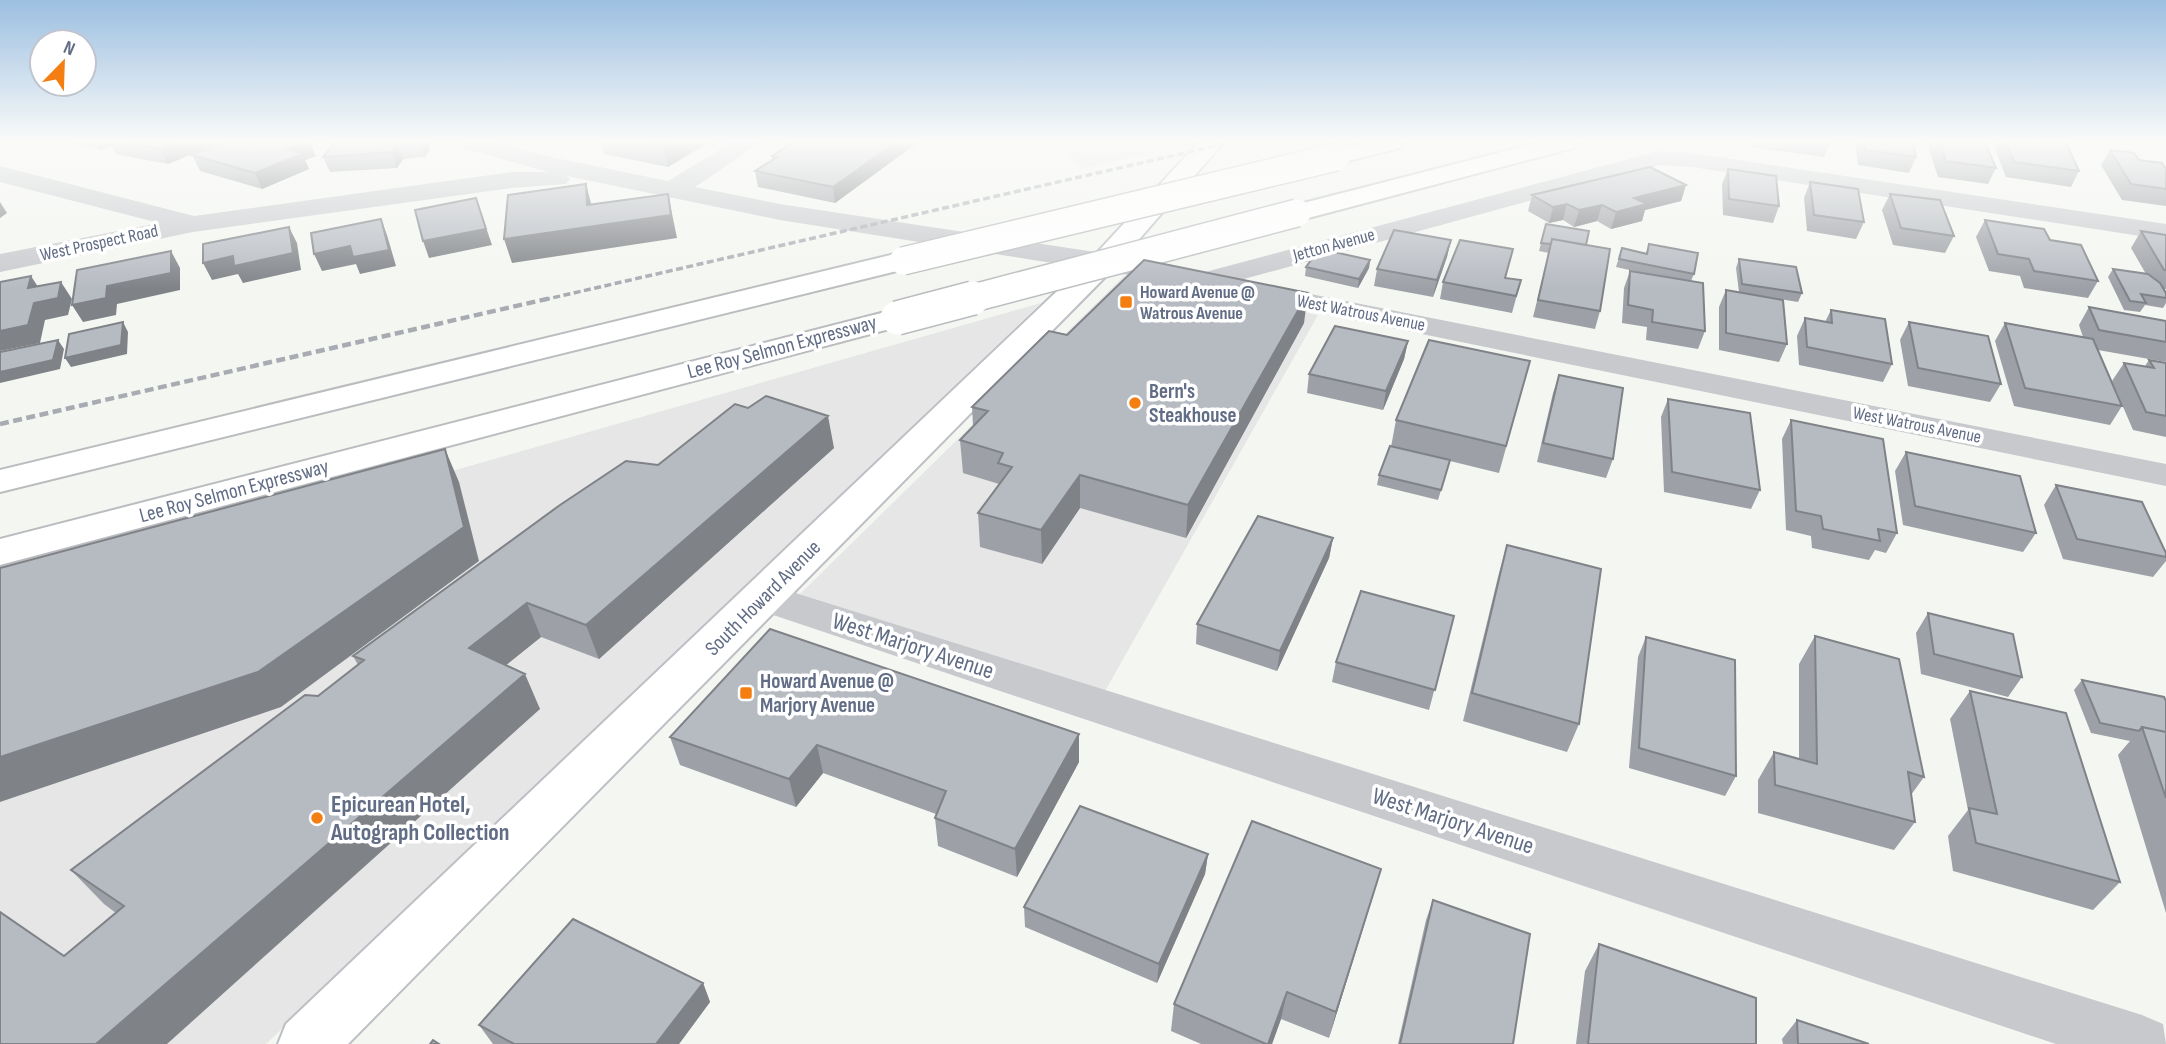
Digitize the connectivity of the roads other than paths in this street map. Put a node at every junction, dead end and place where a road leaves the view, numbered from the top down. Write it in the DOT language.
graph roads {
  1 [pos="70,192"];
  2 [pos="424,192"];
  3 [pos="674,192"];
  4 [pos="1167,192"];
  5 [pos="1189,192"];
  6 [pos="1378,192"];
  7 [pos="1534,192"];
  8 [pos="1901,192"];
  9 [pos="193,223"];
  10 [pos="2166,232"];
  11 [pos="1104,262"];
  12 [pos="0,263"];
  13 [pos="1204,281"];
  14 [pos="2166,475"];
  15 [pos="0,481"];
  16 [pos="0,552"];
  17 [pos="764,597"];
  18 [pos="307,1044"];
  19 [pos="2141,1044"];
  1 -- 9 [label="street"];
  2 -- 9 [label="street, West Prospect Road"];
  3 -- 11 [label="street, West Watrous Avenue"];
  4 -- 11 [label="main road, South Howard Avenue"];
  5 -- 15 [label="main road, bridge"];
  6 -- 16 [label="main road, Lee Roy Selmon Expressway, bridge"];
  7 -- 13 [label="street, Jetton Avenue"];
  8 -- 10 [label="street, Jetton Avenue"];
  9 -- 12 [label="street, West Prospect Road"];
  11 -- 13 [label="street, West Watrous Avenue"];
  11 -- 17 [label="main road, South Howard Avenue"];
  13 -- 14 [label="street, West Watrous Avenue"];
  17 -- 18 [label="main road, South Howard Avenue"];
  17 -- 19 [label="street, West Marjory Avenue"];
}
